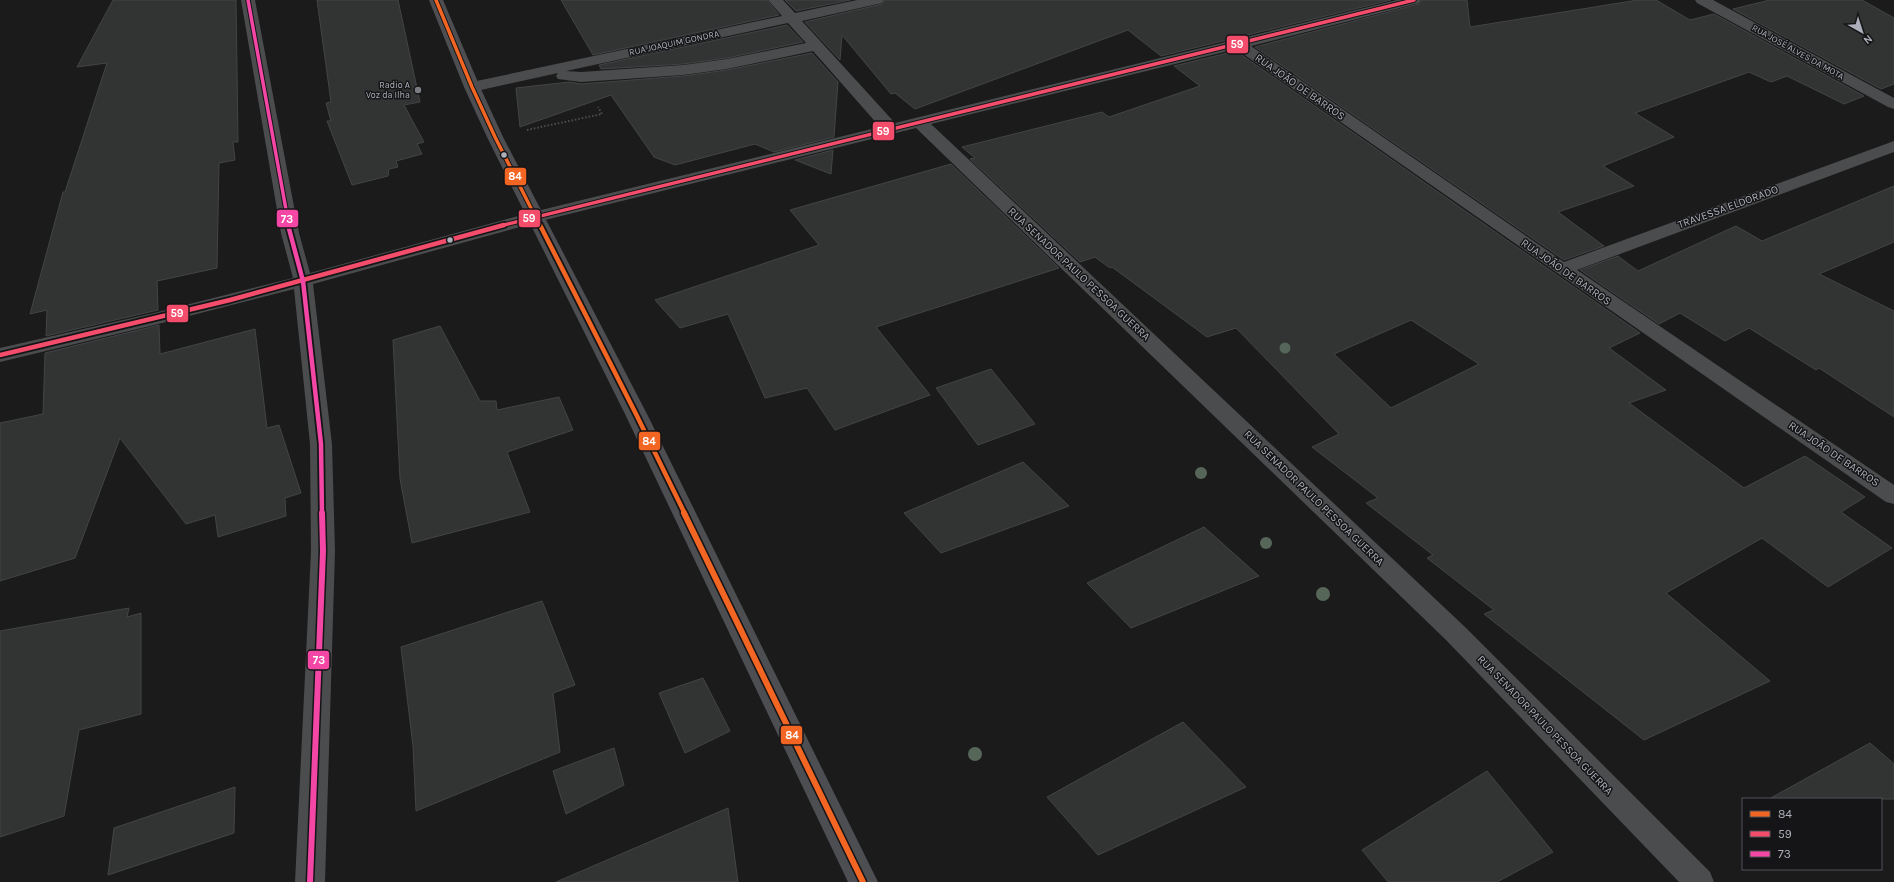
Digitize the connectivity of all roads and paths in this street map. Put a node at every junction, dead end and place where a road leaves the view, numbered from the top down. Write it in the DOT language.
graph roads {
  1 [pos="248,0"];
  2 [pos="436,0"];
  3 [pos="776,0"];
  4 [pos="877,0"];
  5 [pos="1414,0"];
  6 [pos="1702,0"];
  7 [pos="791,19"];
  8 [pos="1240,45"];
  9 [pos="816,46"];
  10 [pos="531,74"];
  11 [pos="472,87"];
  12 [pos="1894,104"];
  13 [pos="602,114"];
  14 [pos="919,122"];
  15 [pos="891,129"];
  16 [pos="495,137"];
  17 [pos="1894,146"];
  18 [pos="537,217"];
  19 [pos="1562,269"];
  20 [pos="304,281"];
  21 [pos="0,355"];
  22 [pos="1894,496"];
  23 [pos="310,882"];
  24 [pos="863,882"];
  25 [pos="1699,882"];
  1 -- 20 [label="street"];
  2 -- 11 [label="main road"];
  3 -- 7 [label="street"];
  4 -- 7 [label="street, RUA JOAQUIM GONDRA"];
  5 -- 8 [label="street"];
  6 -- 12 [label="street, RUA JOSÉ ALVES DA MOTA"];
  7 -- 9 [label="street"];
  7 -- 10 [label="street, RUA JOAQUIM GONDRA"];
  8 -- 14 [label="street"];
  8 -- 19 [label="street, RUA JOÃO DE BARROS"];
  9 -- 10 [label="street"];
  9 -- 15 [label="street"];
  10 -- 11 [label="street, RUA JOAQUIM GONDRA"];
  11 -- 16 [label="main road"];
  13 -- 16 [label="path"];
  14 -- 15 [label="street"];
  14 -- 25 [label="street, RUA SENADOR PAULO PESSOA GUERRA"];
  15 -- 18 [label="street"];
  16 -- 18 [label="main road"];
  17 -- 19 [label="street, TRAVESSA ELDORADO"];
  18 -- 20 [label="street"];
  18 -- 24 [label="main road"];
  19 -- 22 [label="street, RUA JOÃO DE BARROS"];
  20 -- 21 [label="street"];
  20 -- 23 [label="street"];
}
